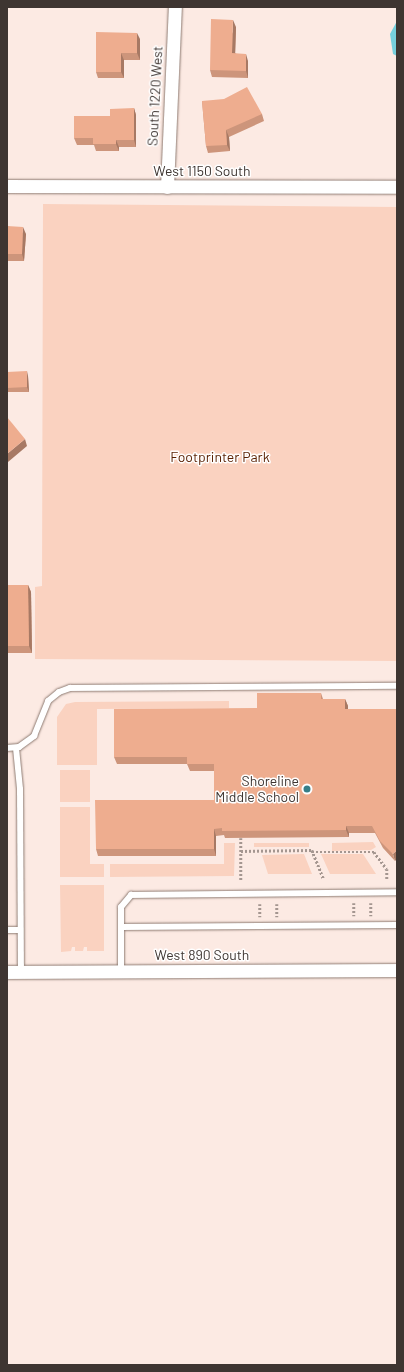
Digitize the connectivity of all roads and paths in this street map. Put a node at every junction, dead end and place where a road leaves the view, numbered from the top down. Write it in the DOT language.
graph roads {
  1 [pos="175,7"];
  2 [pos="7,186"];
  3 [pos="166,187"];
  4 [pos="397,187"];
  5 [pos="397,686"];
  6 [pos="7,748"];
  7 [pos="16,748"];
  8 [pos="241,838"];
  9 [pos="241,851"];
  10 [pos="312,852"];
  11 [pos="324,879"];
  12 [pos="387,879"];
  13 [pos="241,880"];
  14 [pos="397,892"];
  15 [pos="354,903"];
  16 [pos="371,903"];
  17 [pos="260,904"];
  18 [pos="277,904"];
  19 [pos="354,916"];
  20 [pos="371,916"];
  21 [pos="260,917"];
  22 [pos="277,917"];
  23 [pos="397,925"];
  24 [pos="120,927"];
  25 [pos="7,930"];
  26 [pos="20,930"];
  27 [pos="397,970"];
  28 [pos="7,972"];
  29 [pos="121,972"];
  30 [pos="21,973"];
  1 -- 3 [label="street, South 1220 West"];
  2 -- 3 [label="street, West 1150 South"];
  3 -- 4 [label="street, West 1150 South"];
  5 -- 7 [label="lane"];
  6 -- 7 [label="lane"];
  7 -- 26 [label="lane"];
  8 -- 9 [label="path"];
  9 -- 10 [label="path"];
  9 -- 13 [label="path"];
  10 -- 11 [label="path"];
  10 -- 12 [label="path"];
  14 -- 24 [label="lane"];
  15 -- 19 [label="path"];
  16 -- 20 [label="path"];
  17 -- 21 [label="path"];
  18 -- 22 [label="path"];
  23 -- 24 [label="lane"];
  24 -- 29 [label="lane"];
  25 -- 26 [label="lane"];
  26 -- 30 [label="lane"];
  27 -- 29 [label="street, West 890 South"];
  28 -- 30 [label="street, West 890 South"];
  29 -- 30 [label="street, West 890 South"];
}
